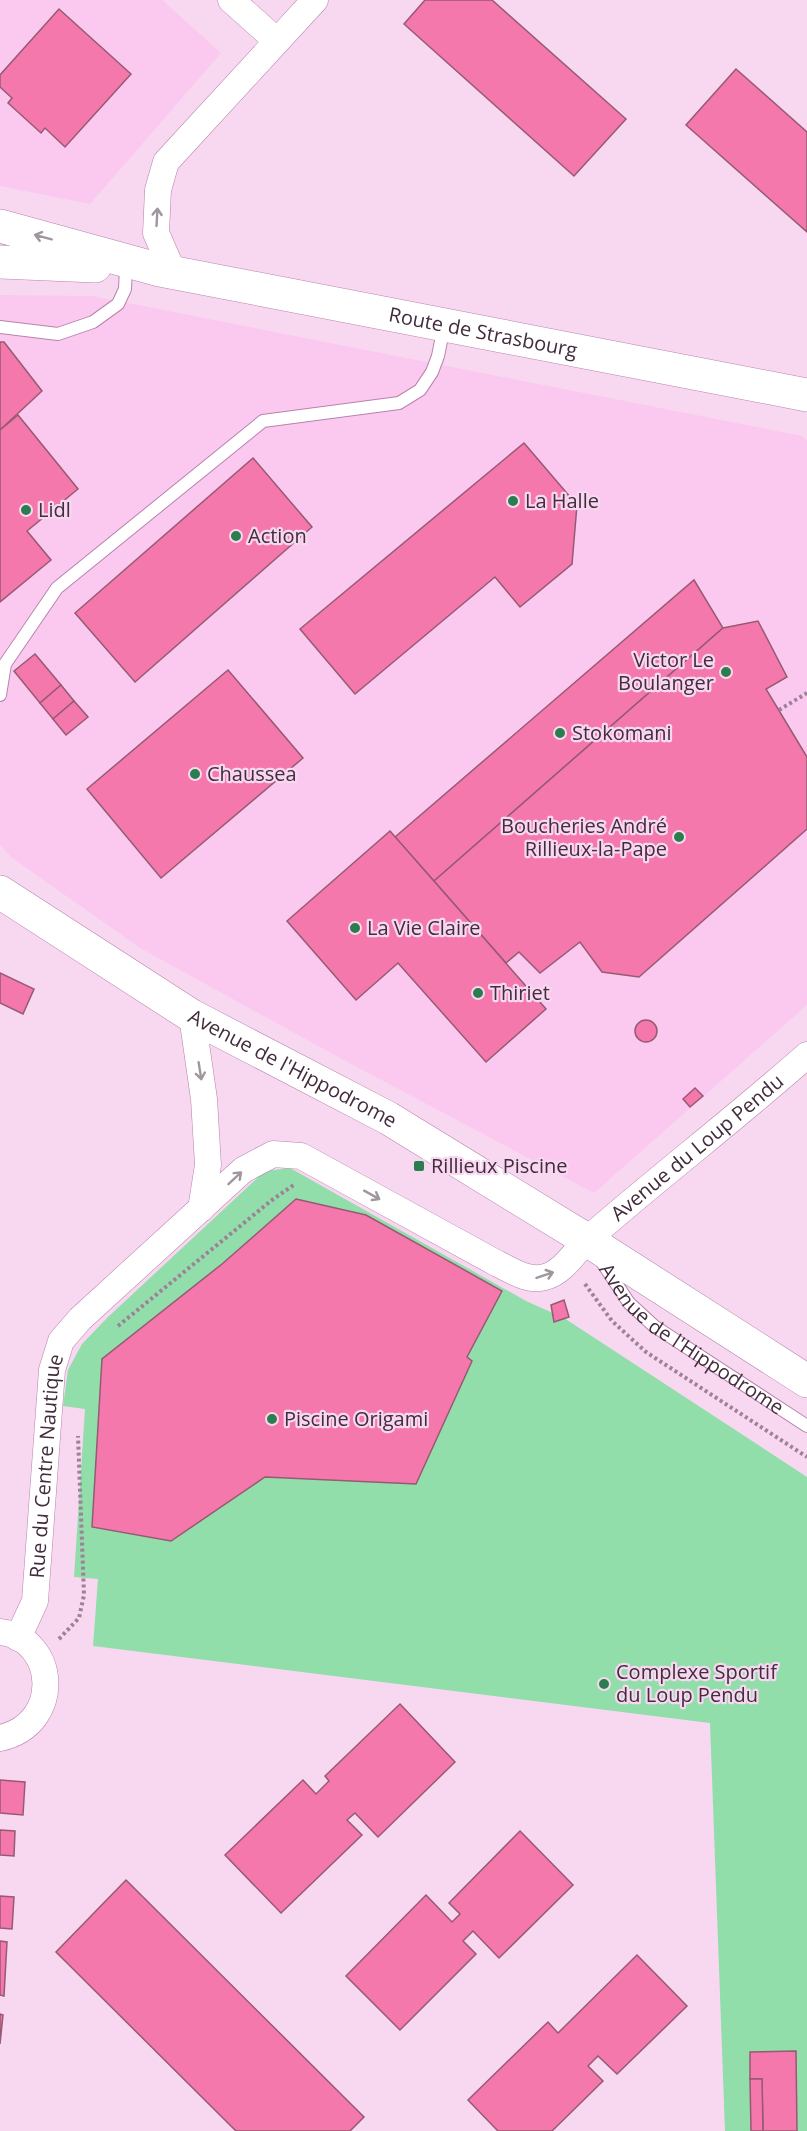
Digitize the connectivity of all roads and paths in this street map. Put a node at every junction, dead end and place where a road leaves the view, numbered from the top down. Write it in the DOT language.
graph roads {
  1 [pos="231,0"];
  2 [pos="315,0"];
  3 [pos="277,41"];
  4 [pos="0,226"];
  5 [pos="0,262"];
  6 [pos="126,267"];
  7 [pos="166,271"];
  8 [pos="445,325"];
  9 [pos="0,327"];
  10 [pos="807,395"];
  11 [pos="807,693"];
  12 [pos="0,695"];
  13 [pos="778,710"];
  14 [pos="0,892"];
  15 [pos="192,1016"];
  16 [pos="807,1055"];
  17 [pos="321,1167"];
  18 [pos="201,1209"];
  19 [pos="578,1251"];
  20 [pos="111,1332"];
  21 [pos="807,1381"];
  22 [pos="78,1424"];
  23 [pos="807,1426"];
  24 [pos="9,1635"];
  25 [pos="38,1657"];
  26 [pos="0,1738"];
  1 -- 3 [label="street"];
  2 -- 3 [label="street"];
  7 -- 3 [label="street, one-way"];
  7 -- 4 [label="main road, Route de Strasbourg, one-way"];
  5 -- 6 [label="main road, Route de Strasbourg"];
  6 -- 7 [label="main road, Route de Strasbourg"];
  6 -- 9 [label="lane"];
  7 -- 8 [label="main road, Route de Strasbourg"];
  8 -- 10 [label="main road, Route de Strasbourg"];
  8 -- 12 [label="lane"];
  11 -- 13 [label="path"];
  14 -- 15 [label="main road, Avenue de l'Hippodrome"];
  15 -- 18 [label="street, one-way"];
  15 -- 19 [label="main road, Avenue de l'Hippodrome"];
  16 -- 19 [label="street, Avenue du Loup Pendu"];
  18 -- 17 [label="street, Rue du Centre Nautique, one-way"];
  17 -- 19 [label="street, Rue du Centre Nautique, one-way"];
  17 -- 20 [label="path"];
  18 -- 24 [label="street, Rue du Centre Nautique"];
  19 -- 21 [label="main road, Avenue de l'Hippodrome"];
  19 -- 23 [label="lane, Avenue de l'Hippodrome"];
  22 -- 25 [label="path"];
  24 -- 25 [label="street, Rue du Centre Nautique"];
  25 -- 26 [label="street"];
}
